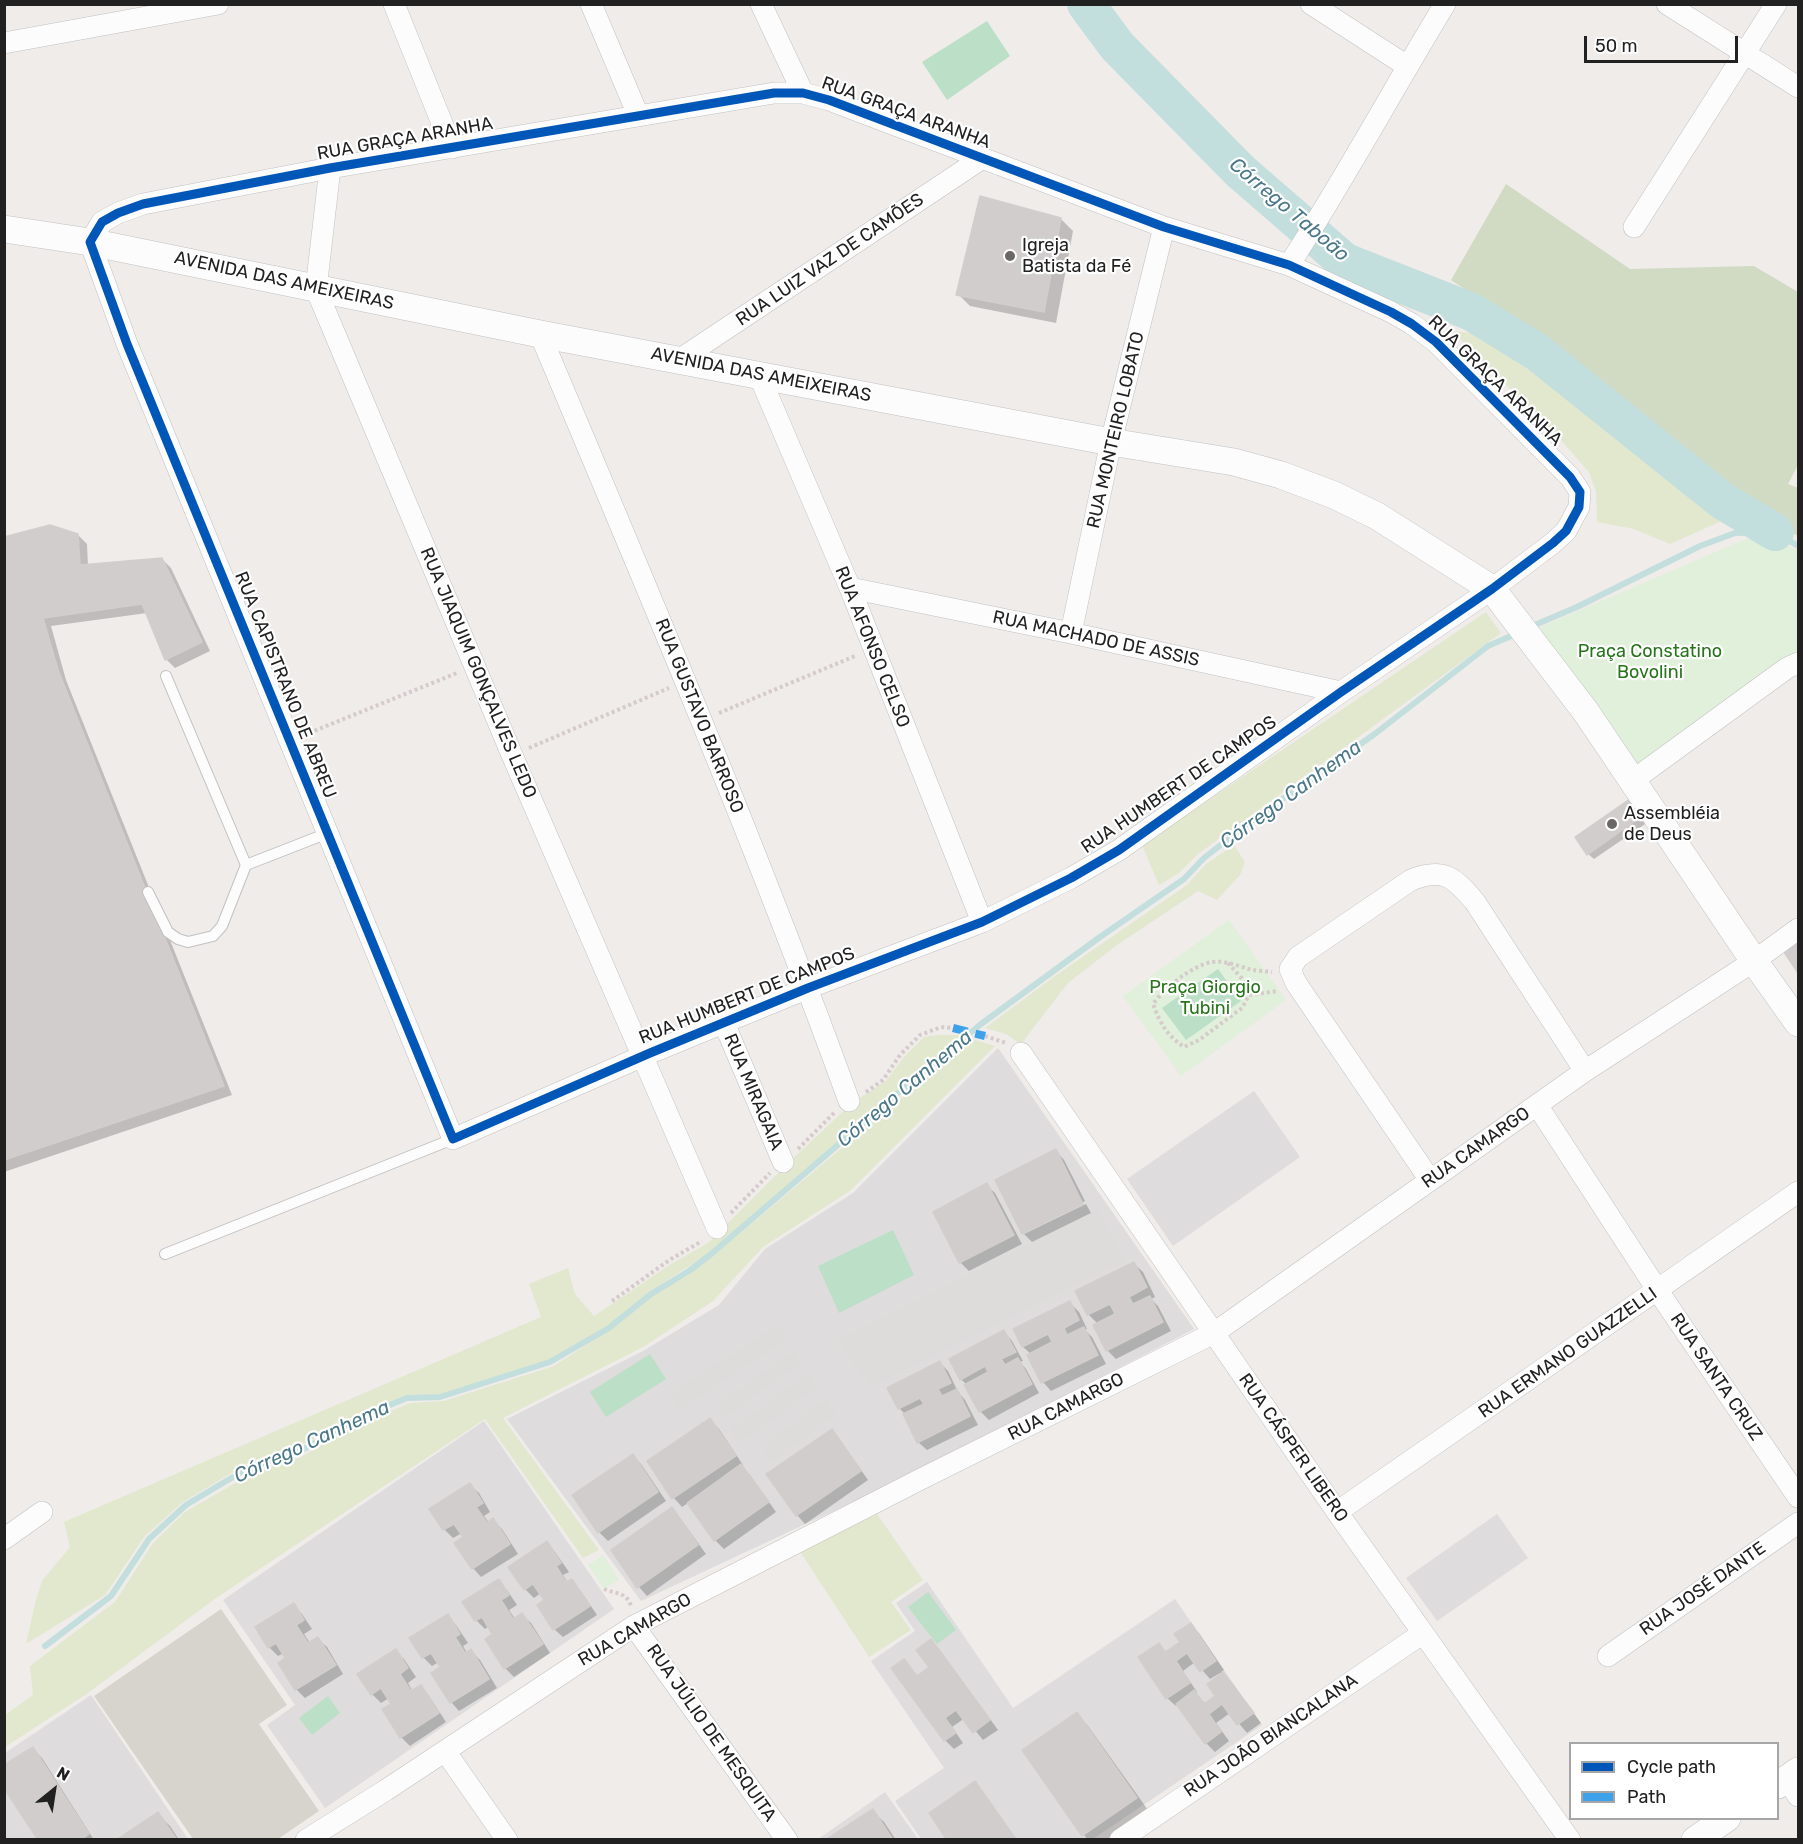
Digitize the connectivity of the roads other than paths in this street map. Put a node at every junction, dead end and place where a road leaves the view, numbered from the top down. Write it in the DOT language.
graph roads {
  1 [pos="218,4"];
  2 [pos="394,4"];
  3 [pos="591,4"];
  4 [pos="761,4"];
  5 [pos="1311,4"];
  6 [pos="1445,4"];
  7 [pos="1667,4"];
  8 [pos="1776,4"];
  9 [pos="4,43"];
  10 [pos="1746,54"];
  11 [pos="1407,66"];
  12 [pos="1798,87"];
  13 [pos="803,93"];
  14 [pos="638,115"];
  15 [pos="452,148"];
  16 [pos="981,159"];
  17 [pos="330,168"];
  18 [pos="1164,227"];
  19 [pos="1634,227"];
  20 [pos="4,229"];
  21 [pos="90,242"];
  22 [pos="1291,262"];
  23 [pos="316,289"];
  24 [pos="540,334"];
  25 [pos="679,360"];
  26 [pos="759,375"];
  27 [pos="1111,442"];
  28 [pos="1570,477"];
  29 [pos="850,588"];
  30 [pos="1492,589"];
  31 [pos="1071,633"];
  32 [pos="1798,663"];
  33 [pos="166,676"];
  34 [pos="1341,692"];
  35 [pos="1632,781"];
  36 [pos="328,832"];
  37 [pos="246,865"];
  38 [pos="148,892"];
  39 [pos="982,922"];
  40 [pos="1798,929"];
  41 [pos="1754,961"];
  42 [pos="808,988"];
  43 [pos="724,1023"];
  44 [pos="1798,1023"];
  45 [pos="1021,1053"];
  46 [pos="642,1057"];
  47 [pos="1585,1071"];
  48 [pos="849,1101"];
  49 [pos="1537,1105"];
  50 [pos="453,1139"];
  51 [pos="783,1162"];
  52 [pos="1430,1180"];
  53 [pos="1798,1192"];
  54 [pos="717,1228"];
  55 [pos="165,1254"];
  56 [pos="1658,1291"];
  57 [pos="1214,1333"];
  58 [pos="1798,1497"];
  59 [pos="42,1512"];
  60 [pos="1337,1512"];
  61 [pos="1798,1523"];
  62 [pos="4,1539"];
  63 [pos="634,1626"];
  64 [pos="1423,1633"];
  65 [pos="1608,1656"];
  66 [pos="445,1751"];
  67 [pos="1724,1820"];
  68 [pos="306,1839"];
  69 [pos="507,1839"];
  70 [pos="787,1839"];
  71 [pos="1120,1839"];
  72 [pos="1570,1839"];
  73 [pos="1695,1839"];
  1 -- 9 [label="street"];
  2 -- 15 [label="street"];
  3 -- 14 [label="street"];
  4 -- 13 [label="street"];
  5 -- 11 [label="street"];
  6 -- 11 [label="street"];
  7 -- 10 [label="street"];
  8 -- 10 [label="street"];
  10 -- 12 [label="street"];
  10 -- 19 [label="street"];
  11 -- 22 [label="street"];
  13 -- 14 [label="street, RUA GRAÇA ARANHA"];
  13 -- 16 [label="street, RUA GRAÇA ARANHA"];
  14 -- 15 [label="street, RUA GRAÇA ARANHA"];
  15 -- 17 [label="street, RUA GRAÇA ARANHA"];
  16 -- 18 [label="street, RUA GRAÇA ARANHA"];
  16 -- 25 [label="street, RUA LUIZ VAZ DE CAMÕES"];
  17 -- 21 [label="street, RUA GRAÇA ARANHA"];
  17 -- 23 [label="street"];
  18 -- 22 [label="street, RUA GRAÇA ARANHA"];
  18 -- 27 [label="street, RUA MONTEIRO LOBATO"];
  20 -- 21 [label="street, AVENIDA DAS AMEIXEIRAS"];
  21 -- 23 [label="street, AVENIDA DAS AMEIXEIRAS"];
  21 -- 36 [label="street, RUA CAPISTRANO DE ABREU"];
  22 -- 28 [label="street, RUA GRAÇA ARANHA"];
  23 -- 24 [label="street, AVENIDA DAS AMEIXEIRAS"];
  23 -- 46 [label="street, RUA JIAQUIM GONÇALVES LEDO"];
  24 -- 25 [label="street, AVENIDA DAS AMEIXEIRAS"];
  24 -- 42 [label="street, RUA GUSTAVO BARROSO"];
  25 -- 26 [label="street, AVENIDA DAS AMEIXEIRAS"];
  26 -- 27 [label="street, AVENIDA DAS AMEIXEIRAS"];
  26 -- 29 [label="street, RUA AFONSO CELSO"];
  27 -- 30 [label="street, AVENIDA DAS AMEIXEIRAS"];
  27 -- 31 [label="street, RUA MONTEIRO LOBATO"];
  28 -- 30 [label="street, RUA HUMBERT DE CAMPOS"];
  29 -- 31 [label="street, RUA MACHADO DE ASSIS"];
  29 -- 39 [label="street, RUA AFONSO CELSO"];
  30 -- 34 [label="street, RUA HUMBERT DE CAMPOS"];
  30 -- 35 [label="street, AVENIDA DAS AMEIXEIRAS"];
  31 -- 34 [label="street, RUA MACHADO DE ASSIS"];
  32 -- 35 [label="street"];
  33 -- 37 [label="lane"];
  34 -- 39 [label="street, RUA HUMBERT DE CAMPOS"];
  35 -- 41 [label="street, AVENIDA DAS AMEIXEIRAS"];
  36 -- 37 [label="lane"];
  36 -- 50 [label="street, RUA CAPISTRANO DE ABREU"];
  37 -- 38 [label="lane"];
  39 -- 42 [label="street, RUA HUMBERT DE CAMPOS"];
  40 -- 41 [label="street, RUA CAMARGO"];
  41 -- 44 [label="street, AVENIDA DAS AMEIXEIRAS"];
  41 -- 47 [label="street, RUA CAMARGO"];
  42 -- 43 [label="street, RUA HUMBERT DE CAMPOS"];
  42 -- 48 [label="street, RUA GUSTAVO BARROSO"];
  43 -- 46 [label="street, RUA HUMBERT DE CAMPOS"];
  43 -- 51 [label="street, RUA MIRAGAIA"];
  45 -- 57 [label="street, RUA CÁSPER LIBERO"];
  46 -- 50 [label="street, RUA HUMBERT DE CAMPOS"];
  46 -- 54 [label="street, RUA JIAQUIM GONÇALVES LEDO"];
  47 -- 49 [label="street, RUA CAMARGO"];
  47 -- 52 [label="street"];
  49 -- 52 [label="street, RUA CAMARGO"];
  49 -- 56 [label="street, RUA SANTA CRUZ"];
  50 -- 55 [label="lane"];
  52 -- 57 [label="street, RUA CAMARGO"];
  53 -- 56 [label="street, RUA ERMANO GUAZZELLI"];
  56 -- 58 [label="street, RUA SANTA CRUZ"];
  56 -- 60 [label="street, RUA ERMANO GUAZZELLI"];
  57 -- 60 [label="street, RUA CÁSPER LIBERO"];
  57 -- 63 [label="street, RUA CAMARGO"];
  59 -- 62 [label="street"];
  60 -- 64 [label="street, RUA CÁSPER LIBERO"];
  61 -- 65 [label="street, RUA JOSÉ DANTE"];
  63 -- 66 [label="street, RUA CAMARGO"];
  63 -- 70 [label="street, RUA JÚLIO DE MESQUITA"];
  64 -- 71 [label="street, RUA JOÃO BIANCALANA"];
  64 -- 72 [label="street, RUA CÁSPER LIBERO"];
  66 -- 68 [label="street, RUA CAMARGO"];
  66 -- 69 [label="street"];
  67 -- 73 [label="street"];
}
